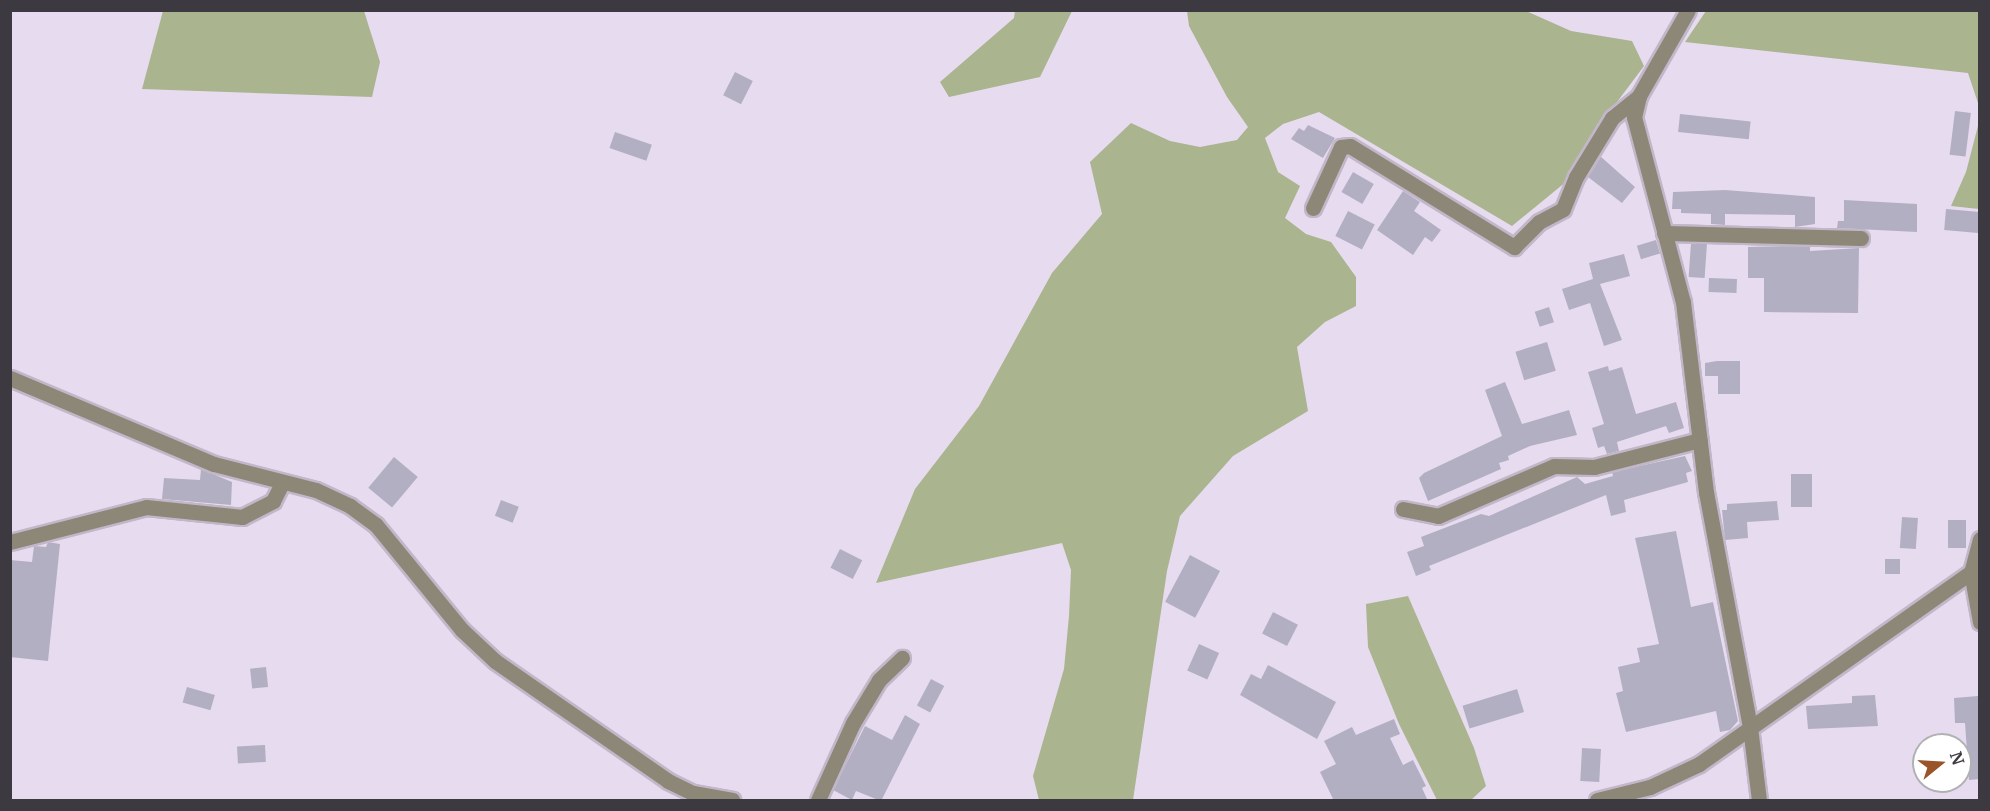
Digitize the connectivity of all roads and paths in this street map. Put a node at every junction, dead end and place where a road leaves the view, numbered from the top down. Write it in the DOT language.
graph roads {
  1 [pos="1688,10"];
  2 [pos="1639,96"];
  3 [pos="1313,208"];
  4 [pos="1664,233"];
  5 [pos="1861,238"];
  6 [pos="10,378"];
  7 [pos="1700,440"];
  8 [pos="282,483"];
  9 [pos="1403,509"];
  10 [pos="1980,539"];
  11 [pos="10,542"];
  12 [pos="1976,569"];
  13 [pos="1980,622"];
  14 [pos="902,658"];
  15 [pos="1750,727"];
  16 [pos="732,801"];
  17 [pos="818,801"];
  18 [pos="1597,801"];
  19 [pos="1759,801"];
  1 -- 2 [label="street"];
  2 -- 3 [label="street"];
  2 -- 4 [label="street"];
  4 -- 5 [label="street"];
  4 -- 7 [label="street"];
  6 -- 8 [label="street"];
  7 -- 9 [label="street"];
  7 -- 15 [label="street"];
  8 -- 11 [label="street"];
  8 -- 16 [label="street"];
  10 -- 12 [label="street"];
  12 -- 13 [label="street"];
  12 -- 15 [label="street"];
  14 -- 17 [label="street"];
  15 -- 18 [label="street"];
  15 -- 19 [label="street"];
}
